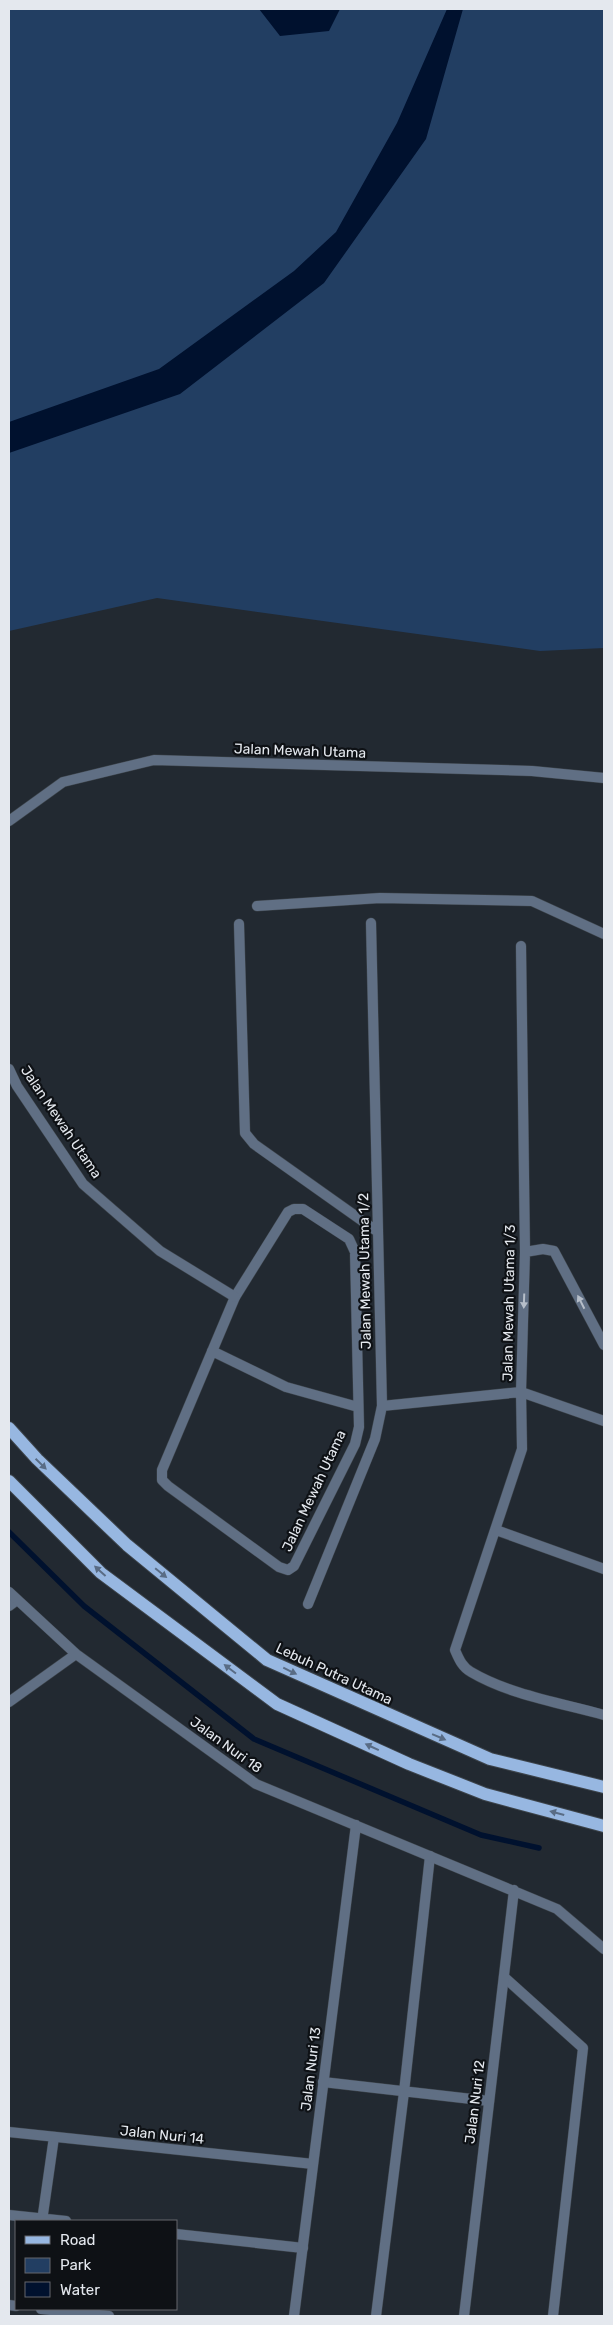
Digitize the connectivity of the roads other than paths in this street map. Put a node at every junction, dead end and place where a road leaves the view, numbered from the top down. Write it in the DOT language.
graph roads {
  1 [pos="604,778"];
  2 [pos="9,821"];
  3 [pos="258,906"];
  4 [pos="371,923"];
  5 [pos="239,924"];
  6 [pos="604,934"];
  7 [pos="521,946"];
  8 [pos="9,1069"];
  9 [pos="378,1232"];
  10 [pos="525,1252"];
  11 [pos="235,1297"];
  12 [pos="604,1344"];
  13 [pos="212,1351"];
  14 [pos="521,1392"];
  15 [pos="382,1406"];
  16 [pos="358,1407"];
  17 [pos="604,1421"];
  18 [pos="9,1428"];
  19 [pos="9,1481"];
  20 [pos="496,1530"];
  21 [pos="604,1570"];
  22 [pos="9,1592"];
  23 [pos="13,1603"];
  24 [pos="308,1604"];
  25 [pos="76,1654"];
  26 [pos="9,1702"];
  27 [pos="604,1715"];
  28 [pos="604,1787"];
  29 [pos="356,1825"];
  30 [pos="604,1826"];
  31 [pos="430,1856"];
  32 [pos="514,1890"];
  33 [pos="604,1949"];
  34 [pos="504,1977"];
  35 [pos="323,2082"];
  36 [pos="404,2092"];
  37 [pos="490,2101"];
  38 [pos="9,2132"];
  39 [pos="54,2138"];
  40 [pos="313,2164"];
  41 [pos="9,2215"];
  42 [pos="42,2220"];
  43 [pos="178,2234"];
  44 [pos="303,2248"];
  45 [pos="50,2310"];
  46 [pos="110,2316"];
  47 [pos="294,2316"];
  48 [pos="376,2316"];
  49 [pos="464,2316"];
  50 [pos="554,2316"];
  1 -- 2 [label="street, Jalan Mewah Utama"];
  3 -- 6 [label="street"];
  4 -- 9 [label="street, Jalan Mewah Utama 1/2"];
  5 -- 9 [label="street"];
  7 -- 10 [label="street, Jalan Mewah Utama 1/3"];
  8 -- 11 [label="street, Jalan Mewah Utama"];
  9 -- 15 [label="street, Jalan Mewah Utama 1/2"];
  12 -- 10 [label="street, one-way"];
  10 -- 14 [label="street, Jalan Mewah Utama 1/3, one-way"];
  11 -- 13 [label="street, Jalan Mewah Utama"];
  11 -- 16 [label="street, Jalan Mewah Utama"];
  13 -- 16 [label="street"];
  13 -- 16 [label="street, Jalan Mewah Utama"];
  14 -- 15 [label="street"];
  14 -- 17 [label="street"];
  14 -- 20 [label="street, Jalan Mewah Utama 1/3"];
  15 -- 24 [label="street, Jalan Mewah Utama 1/2"];
  18 -- 28 [label="main road, Lebuh Putra Utama, one-way"];
  30 -- 19 [label="main road, one-way"];
  20 -- 21 [label="street"];
  20 -- 27 [label="street, Jalan Mewah Utama 1/3"];
  22 -- 23 [label="street, Jalan Nuri 18"];
  23 -- 25 [label="street, Jalan Nuri 18"];
  25 -- 26 [label="street"];
  25 -- 29 [label="street, Jalan Nuri 18"];
  29 -- 31 [label="street, Jalan Nuri 18"];
  29 -- 35 [label="street, Jalan Nuri 13"];
  31 -- 32 [label="street, Jalan Nuri 18"];
  31 -- 36 [label="street"];
  32 -- 33 [label="street, Jalan Nuri 18"];
  32 -- 34 [label="street, Jalan Nuri 12"];
  34 -- 37 [label="street, Jalan Nuri 12"];
  34 -- 50 [label="street"];
  35 -- 36 [label="street"];
  35 -- 40 [label="street, Jalan Nuri 13"];
  36 -- 37 [label="street"];
  36 -- 48 [label="street"];
  37 -- 49 [label="street, Jalan Nuri 12"];
  38 -- 39 [label="street, Jalan Nuri 14"];
  39 -- 40 [label="street, Jalan Nuri 14"];
  39 -- 42 [label="street"];
  40 -- 44 [label="street, Jalan Nuri 13"];
  41 -- 42 [label="street"];
  43 -- 44 [label="street"];
  44 -- 47 [label="street, Jalan Nuri 13"];
  45 -- 46 [label="street"];
}
